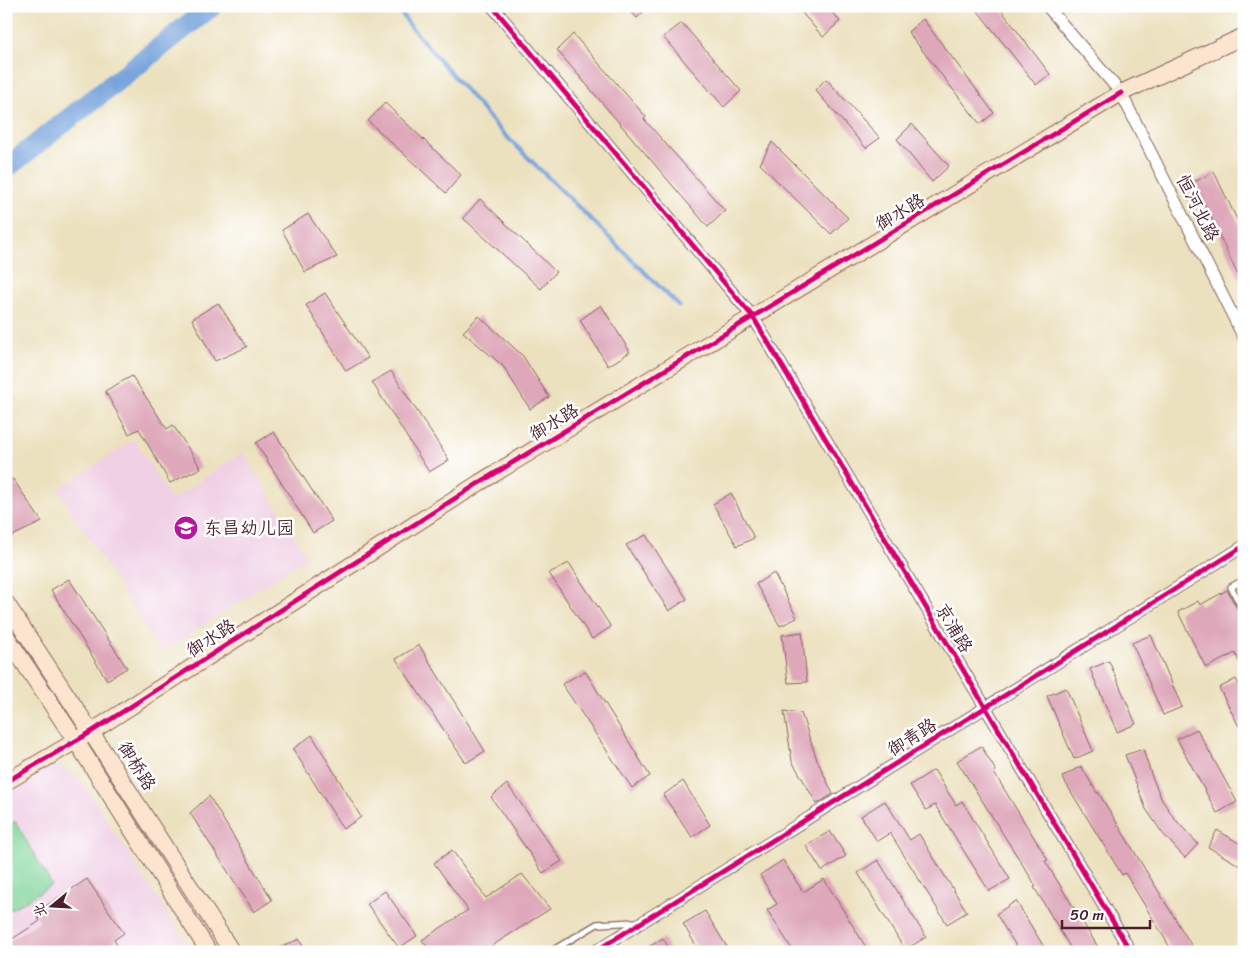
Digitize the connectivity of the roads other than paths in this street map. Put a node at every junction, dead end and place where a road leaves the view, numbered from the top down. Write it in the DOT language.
graph roads {
  1 [pos="492,6"];
  2 [pos="1047,6"];
  3 [pos="1244,36"];
  4 [pos="1121,93"];
  5 [pos="753,318"];
  6 [pos="1244,338"];
  7 [pos="1244,546"];
  8 [pos="1244,580"];
  9 [pos="6,603"];
  10 [pos="1244,612"];
  11 [pos="6,636"];
  12 [pos="985,707"];
  13 [pos="92,732"];
  14 [pos="76,740"];
  15 [pos="6,782"];
  16 [pos="641,922"];
  17 [pos="209,952"];
  18 [pos="232,952"];
  19 [pos="550,952"];
  20 [pos="594,952"];
  21 [pos="1131,952"];
  1 -- 5 [label="street, 京浦路"];
  2 -- 4 [label="street, 恒河北路"];
  3 -- 4 [label="street, 御水路"];
  4 -- 5 [label="street, 御水路"];
  4 -- 6 [label="street, 恒河北路"];
  5 -- 12 [label="street, 京浦路"];
  5 -- 13 [label="street, 御水路"];
  7 -- 12 [label="street, 御青路"];
  8 -- 10 [label="lane"];
  9 -- 13 [label="street, 御桥路"];
  11 -- 14 [label="street"];
  12 -- 16 [label="street, 御青路"];
  12 -- 21 [label="street, 京浦路"];
  13 -- 14 [label="street, 御水路"];
  13 -- 18 [label="street, 御桥路"];
  14 -- 15 [label="street, 御水路"];
  14 -- 17 [label="street"];
  16 -- 19 [label="lane"];
  16 -- 20 [label="street, 御青路"];
}
